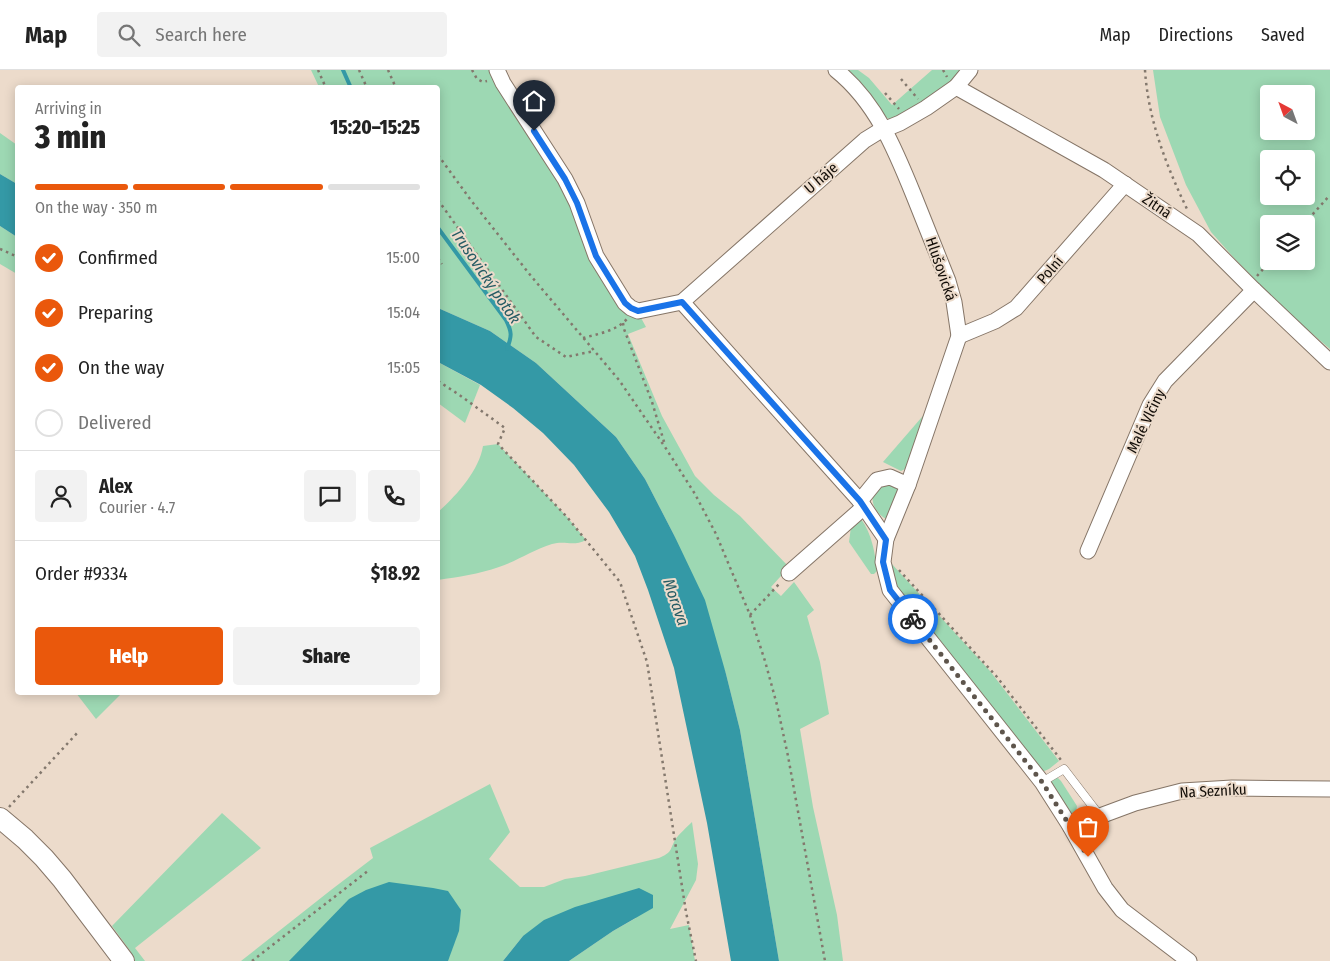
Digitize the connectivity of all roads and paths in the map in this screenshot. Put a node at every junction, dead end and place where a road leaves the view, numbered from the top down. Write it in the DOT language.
graph roads {
  1 [pos="318,70"];
  2 [pos="359,70"];
  3 [pos="388,70"];
  4 [pos="498,70"];
  5 [pos="836,70"];
  6 [pos="970,70"];
  7 [pos="1145,70"];
  8 [pos="901,79"];
  9 [pos="325,85"];
  10 [pos="366,85"];
  11 [pos="395,85"];
  12 [pos="956,87"];
  13 [pos="885,93"];
  14 [pos="926,108"];
  15 [pos="908,119"];
  16 [pos="885,129"];
  17 [pos="440,158"];
  18 [pos="1126,184"];
  19 [pos="1330,195"];
  20 [pos="440,203"];
  21 [pos="1312,215"];
  22 [pos="1198,234"];
  23 [pos="0,249"];
  24 [pos="15,256"];
  25 [pos="440,261"];
  26 [pos="442,264"];
  27 [pos="1264,270"];
  28 [pos="1252,287"];
  29 [pos="682,302"];
  30 [pos="636,310"];
  31 [pos="623,323"];
  32 [pos="959,336"];
  33 [pos="583,338"];
  34 [pos="594,351"];
  35 [pos="1330,362"];
  36 [pos="440,381"];
  37 [pos="665,447"];
  38 [pos="908,485"];
  39 [pos="862,504"];
  40 [pos="885,547"];
  41 [pos="1088,551"];
  42 [pos="789,572"];
  43 [pos="750,615"];
  44 [pos="79,731"];
  45 [pos="1064,768"];
  46 [pos="1042,782"];
  47 [pos="1330,789"];
  48 [pos="3,814"];
  49 [pos="1100,816"];
  50 [pos="1070,826"];
  51 [pos="369,870"];
  52 [pos="124,961"];
  53 [pos="252,961"];
  54 [pos="696,961"];
  55 [pos="825,961"];
  56 [pos="1189,961"];
  1 -- 9 [label="path"];
  2 -- 10 [label="path"];
  3 -- 11 [label="path"];
  4 -- 30 [label="street"];
  5 -- 16 [label="street, Hlušovická"];
  6 -- 12 [label="street, U háje"];
  7 -- 22 [label="path"];
  8 -- 14 [label="path"];
  12 -- 14 [label="street, U háje"];
  12 -- 18 [label="street, Žitná"];
  13 -- 15 [label="path"];
  14 -- 15 [label="street, U háje"];
  15 -- 16 [label="street, U háje"];
  16 -- 29 [label="street, U háje"];
  16 -- 32 [label="street, Hlušovická"];
  17 -- 33 [label="path"];
  18 -- 22 [label="street, Žitná"];
  18 -- 32 [label="street, Polní"];
  19 -- 21 [label="path"];
  20 -- 34 [label="path"];
  22 -- 28 [label="street, Žitná"];
  23 -- 24 [label="path"];
  25 -- 26 [label="path"];
  27 -- 28 [label="path"];
  28 -- 35 [label="street, Žitná"];
  28 -- 41 [label="street, Malé Vlčiny"];
  29 -- 30 [label="street"];
  29 -- 39 [label="street"];
  30 -- 31 [label="path"];
  31 -- 33 [label="path"];
  31 -- 37 [label="path"];
  32 -- 38 [label="street, Hlušovická"];
  33 -- 34 [label="path"];
  34 -- 37 [label="path"];
  36 -- 54 [label="path"];
  37 -- 43 [label="path"];
  38 -- 39 [label="street"];
  38 -- 40 [label="street, Hlušovická"];
  39 -- 40 [label="street"];
  39 -- 42 [label="street"];
  40 -- 45 [label="path"];
  40 -- 46 [label="street"];
  42 -- 43 [label="path"];
  43 -- 55 [label="path"];
  44 -- 48 [label="path"];
  45 -- 46 [label="lane"];
  45 -- 49 [label="lane"];
  46 -- 50 [label="street"];
  47 -- 49 [label="street, Na Sezníku"];
  48 -- 52 [label="main road"];
  49 -- 50 [label="street, Na Sezníku"];
  50 -- 56 [label="street"];
  51 -- 53 [label="path"];
}
